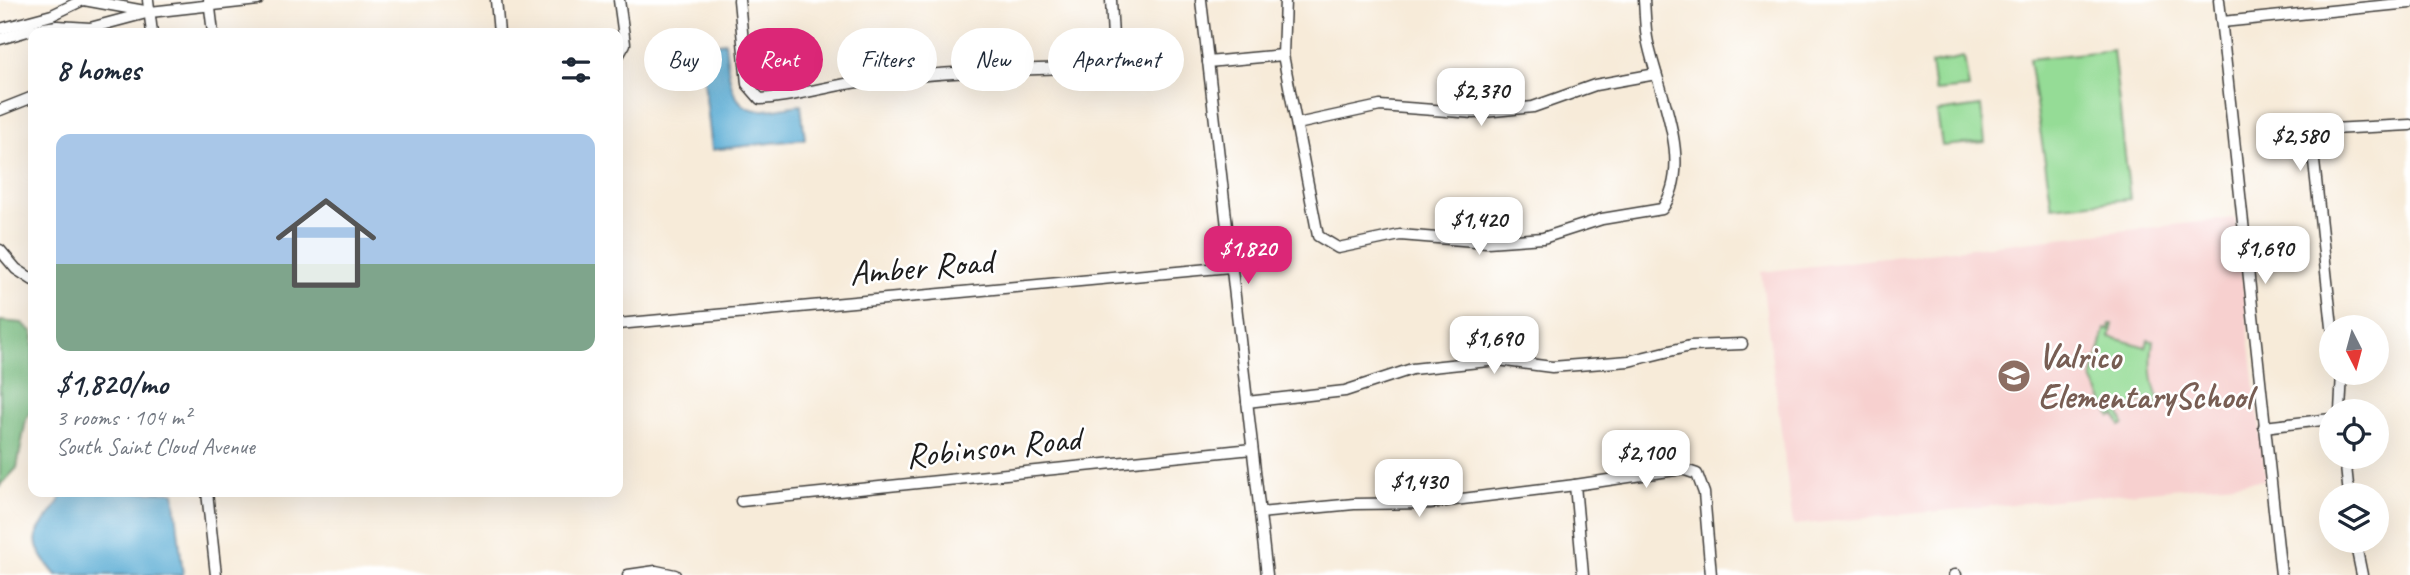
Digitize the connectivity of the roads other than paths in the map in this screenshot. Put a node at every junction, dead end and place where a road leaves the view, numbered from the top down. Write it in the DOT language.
graph roads {
  1 [pos="84,0"];
  2 [pos="148,0"];
  3 [pos="258,0"];
  4 [pos="496,0"];
  5 [pos="619,0"];
  6 [pos="739,0"];
  7 [pos="1111,0"];
  8 [pos="1201,0"];
  9 [pos="1285,0"];
  10 [pos="1644,0"];
  11 [pos="2219,0"];
  12 [pos="209,2"];
  13 [pos="2410,4"];
  14 [pos="150,12"];
  15 [pos="2222,22"];
  16 [pos="44,28"];
  17 [pos="90,28"];
  18 [pos="90,28"];
  19 [pos="152,28"];
  20 [pos="213,28"];
  21 [pos="499,28"];
  22 [pos="623,28"];
  23 [pos="0,29"];
  24 [pos="623,29"];
  25 [pos="28,31"];
  26 [pos="0,39"];
  27 [pos="623,47"];
  28 [pos="1283,55"];
  29 [pos="1208,62"];
  30 [pos="1656,74"];
  31 [pos="28,99"];
  32 [pos="0,110"];
  33 [pos="1297,124"];
  34 [pos="2410,125"];
  35 [pos="0,250"];
  36 [pos="1230,267"];
  37 [pos="28,277"];
  38 [pos="2331,315"];
  39 [pos="623,324"];
  40 [pos="1742,344"];
  41 [pos="1247,402"];
  42 [pos="2319,420"];
  43 [pos="2264,426"];
  44 [pos="1252,449"];
  45 [pos="1575,485"];
  46 [pos="208,497"];
  47 [pos="741,501"];
  48 [pos="1260,513"];
  49 [pos="2357,553"];
  50 [pos="216,575"];
  51 [pos="628,575"];
  52 [pos="675,575"];
  53 [pos="1267,575"];
  54 [pos="1583,575"];
  55 [pos="1712,575"];
  56 [pos="2281,575"];
  57 [pos="2362,575"];
  1 -- 14 [label="street"];
  1 -- 23 [label="street"];
  2 -- 14 [label="street"];
  3 -- 12 [label="street"];
  4 -- 21 [label="street"];
  5 -- 22 [label="street"];
  6 -- 7 [label="street"];
  8 -- 29 [label="street"];
  9 -- 28 [label="street"];
  10 -- 30 [label="street"];
  11 -- 15 [label="street"];
  12 -- 14 [label="street"];
  12 -- 20 [label="street"];
  13 -- 15 [label="street"];
  14 -- 18 [label="street"];
  14 -- 19 [label="street"];
  15 -- 43 [label="street"];
  16 -- 17 [label="street"];
  24 -- 27 [label="street"];
  25 -- 26 [label="street"];
  28 -- 29 [label="street"];
  28 -- 33 [label="street"];
  29 -- 36 [label="street"];
  30 -- 33 [label="street"];
  30 -- 33 [label="street"];
  31 -- 32 [label="street"];
  34 -- 38 [label="street"];
  35 -- 37 [label="street"];
  36 -- 39 [label="street, Amber Road"];
  36 -- 41 [label="street"];
  40 -- 41 [label="street"];
  41 -- 44 [label="street"];
  42 -- 43 [label="street"];
  43 -- 56 [label="street"];
  44 -- 47 [label="street, Robinson Road"];
  44 -- 48 [label="street"];
  45 -- 48 [label="street"];
  45 -- 54 [label="street"];
  45 -- 55 [label="street"];
  46 -- 50 [label="street"];
  48 -- 53 [label="street"];
  49 -- 57 [label="street"];
  51 -- 52 [label="street"];
}
